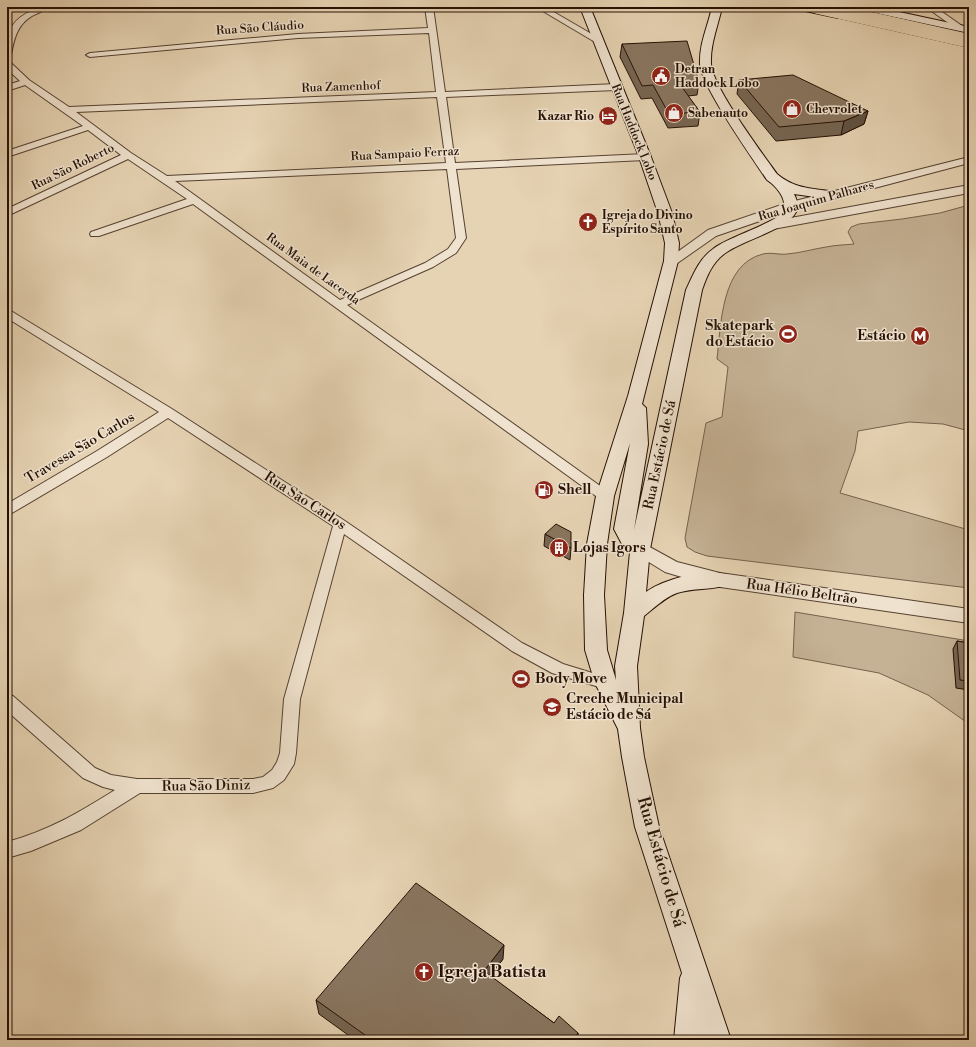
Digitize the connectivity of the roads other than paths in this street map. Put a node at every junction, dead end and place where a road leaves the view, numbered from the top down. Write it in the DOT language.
graph roads {
  1 [pos="45,7"];
  2 [pos="189,7"];
  3 [pos="428,7"];
  4 [pos="540,7"];
  5 [pos="585,7"];
  6 [pos="717,7"];
  7 [pos="800,7"];
  8 [pos="818,7"];
  9 [pos="843,7"];
  10 [pos="862,7"];
  11 [pos="930,7"];
  12 [pos="200,8"];
  13 [pos="433,30"];
  14 [pos="965,37"];
  15 [pos="598,40"];
  16 [pos="7,55"];
  17 [pos="90,55"];
  18 [pos="7,64"];
  19 [pos="26,82"];
  20 [pos="616,87"];
  21 [pos="7,88"];
  22 [pos="441,95"];
  23 [pos="67,110"];
  24 [pos="90,126"];
  25 [pos="7,154"];
  26 [pos="128,155"];
  27 [pos="645,157"];
  28 [pos="966,162"];
  29 [pos="451,165"];
  30 [pos="165,179"];
  31 [pos="783,185"];
  32 [pos="969,188"];
  33 [pos="829,195"];
  34 [pos="194,200"];
  35 [pos="791,206"];
  36 [pos="7,213"];
  37 [pos="773,225"];
  38 [pos="95,234"];
  39 [pos="671,261"];
  40 [pos="339,304"];
  41 [pos="7,313"];
  42 [pos="636,396"];
  43 [pos="168,412"];
  44 [pos="605,496"];
  45 [pos="7,510"];
  46 [pos="340,524"];
  47 [pos="640,550"];
  48 [pos="720,580"];
  49 [pos="634,613"];
  50 [pos="969,616"];
  51 [pos="606,683"];
  52 [pos="7,701"];
  53 [pos="629,728"];
  54 [pos="137,786"];
  55 [pos="7,850"];
  56 [pos="694,971"];
  57 [pos="688,1040"];
  58 [pos="716,1040"];
  1 -- 16 [label="street"];
  2 -- 12 [label="street"];
  3 -- 13 [label="street"];
  4 -- 15 [label="street"];
  5 -- 15 [label="main road, Rua Haddock Lobo"];
  6 -- 31 [label="main road"];
  7 -- 14 [label="main road"];
  8 -- 14 [label="highway, bridge"];
  9 -- 14 [label="highway"];
  10 -- 14 [label="main road"];
  11 -- 14 [label="street"];
  13 -- 17 [label="street, Rua São Cláudio"];
  13 -- 22 [label="street"];
  15 -- 20 [label="main road, Rua Haddock Lobo"];
  18 -- 19 [label="street, Rua Maia de Lacerda"];
  19 -- 21 [label="street"];
  19 -- 23 [label="street, Rua Maia de Lacerda"];
  20 -- 22 [label="street, Rua Zamenhof"];
  20 -- 27 [label="main road, Rua Haddock Lobo"];
  22 -- 23 [label="street, Rua Zamenhof"];
  22 -- 29 [label="street"];
  23 -- 24 [label="street, Rua Maia de Lacerda"];
  24 -- 25 [label="street"];
  24 -- 26 [label="street, Rua Maia de Lacerda"];
  26 -- 30 [label="street, Rua Maia de Lacerda"];
  26 -- 36 [label="street, Rua São Roberto"];
  27 -- 29 [label="street, Rua Sampaio Ferraz"];
  27 -- 39 [label="main road, Rua Haddock Lobo"];
  28 -- 33 [label="street, Rua Joaquim Palhares"];
  29 -- 30 [label="street, Rua Sampaio Ferraz"];
  29 -- 40 [label="street"];
  30 -- 34 [label="street, Rua Maia de Lacerda"];
  31 -- 33 [label="main road"];
  31 -- 35 [label="main road"];
  32 -- 37 [label="street, Rua Joaquim Palhares"];
  33 -- 35 [label="street, Rua Joaquim Palhares"];
  34 -- 38 [label="street"];
  34 -- 40 [label="street, Rua Maia de Lacerda"];
  35 -- 37 [label="main road, Rua Estácio de Sá"];
  35 -- 39 [label="street, Rua Joaquim Palhares"];
  37 -- 47 [label="main road, Rua Estácio de Sá"];
  39 -- 42 [label="main road, Rua Estácio de Sá"];
  40 -- 44 [label="street, Rua Maia de Lacerda"];
  41 -- 43 [label="street, Rua São Carlos"];
  42 -- 44 [label="main road, Rua Estácio de Sá"];
  42 -- 47 [label="main road"];
  43 -- 45 [label="street, Travessa São Carlos"];
  43 -- 46 [label="street, Rua São Carlos"];
  44 -- 51 [label="main road, Rua Estácio de Sá"];
  46 -- 51 [label="street, Rua São Carlos"];
  46 -- 54 [label="street, Rua São Diniz"];
  47 -- 48 [label="street, Rua Hélio Beltrão"];
  47 -- 49 [label="main road, Rua Estácio de Sá"];
  48 -- 49 [label="main road"];
  48 -- 50 [label="street, Rua Hélio Beltrão"];
  49 -- 53 [label="main road, Rua Estácio de Sá"];
  51 -- 53 [label="main road, Rua Estácio de Sá"];
  52 -- 54 [label="street, Rua São Diniz"];
  53 -- 56 [label="main road, Rua Estácio de Sá"];
  54 -- 55 [label="street"];
  56 -- 57 [label="main road"];
  56 -- 58 [label="main road, Rua Estácio de Sá"];
}
